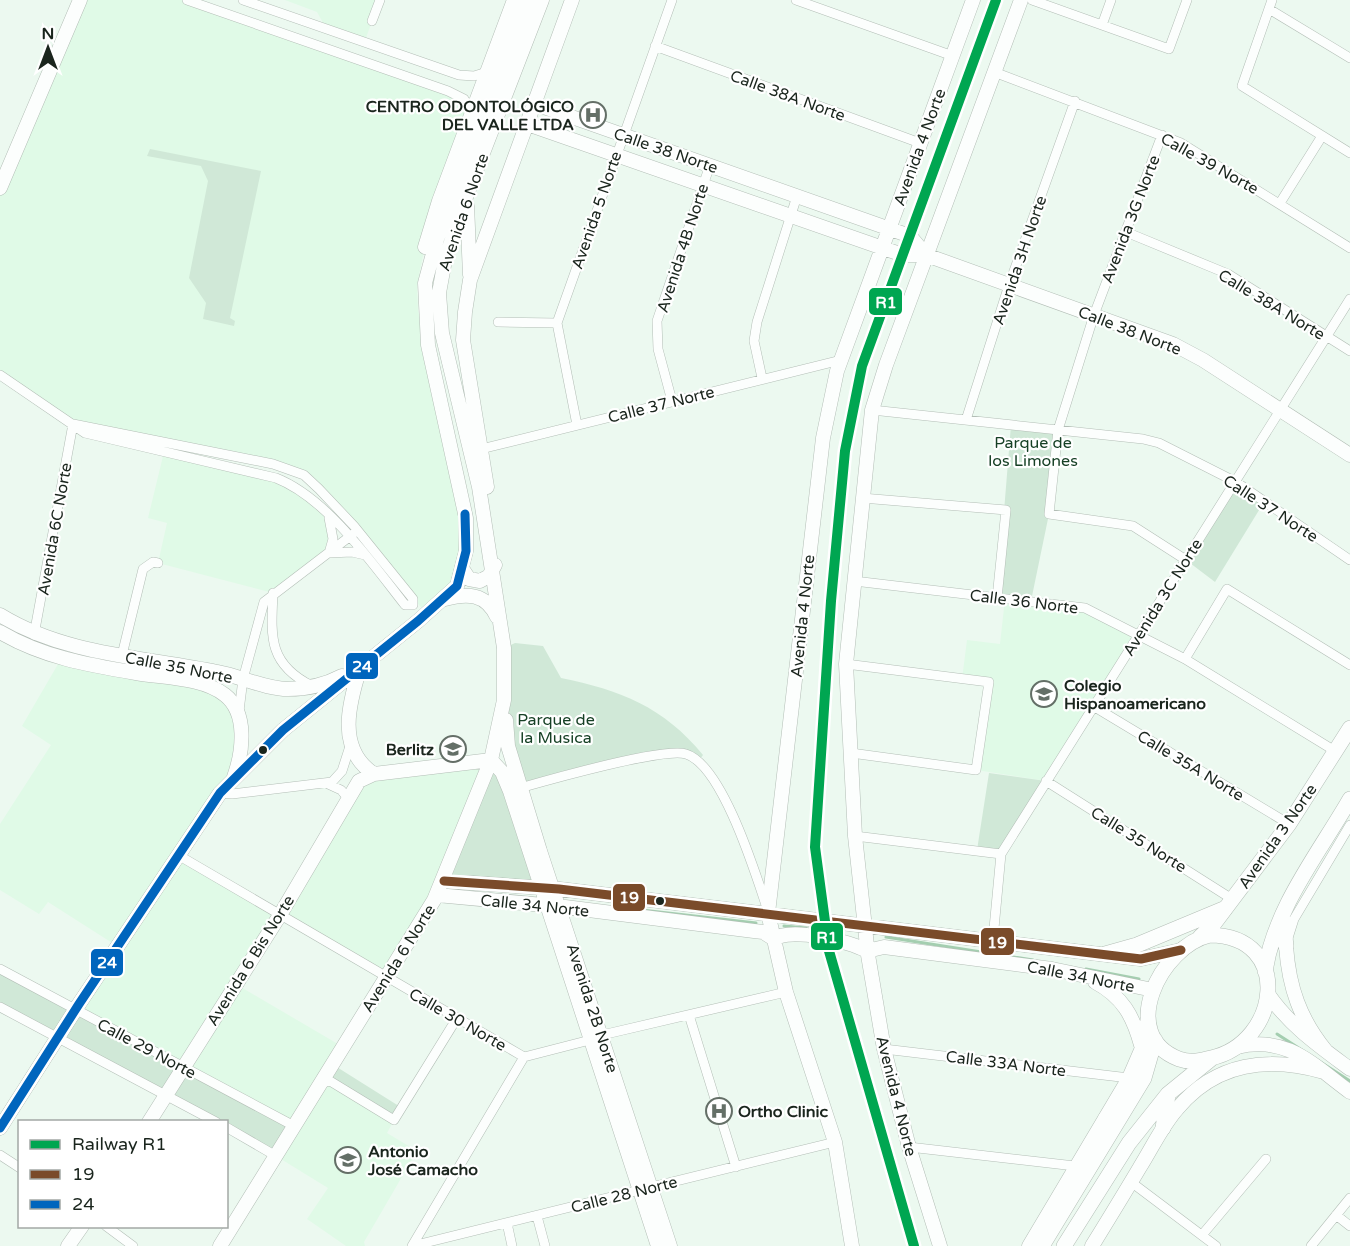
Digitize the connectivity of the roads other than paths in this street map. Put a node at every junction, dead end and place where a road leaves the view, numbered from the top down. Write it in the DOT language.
graph roads {
  1 [pos="80,0"];
  2 [pos="187,0"];
  3 [pos="243,0"];
  4 [pos="380,0"];
  5 [pos="514,0"];
  6 [pos="528,0"];
  7 [pos="542,0"];
  8 [pos="572,0"];
  9 [pos="672,0"];
  10 [pos="796,0"];
  11 [pos="973,0"];
  12 [pos="1021,0"];
  13 [pos="1032,0"];
  14 [pos="1111,0"];
  15 [pos="1187,0"];
  16 [pos="1270,4"];
  17 [pos="372,21"];
  18 [pos="1102,25"];
  19 [pos="327,30"];
  20 [pos="346,37"];
  21 [pos="319,46"];
  22 [pos="655,46"];
  23 [pos="340,53"];
  24 [pos="952,56"];
  25 [pos="1350,58"];
  26 [pos="487,72"];
  27 [pos="994,72"];
  28 [pos="1076,102"];
  29 [pos="535,104"];
  30 [pos="471,113"];
  31 [pos="528,124"];
  32 [pos="623,135"];
  33 [pos="1162,135"];
  34 [pos="1322,136"];
  35 [pos="921,143"];
  36 [pos="1350,153"];
  37 [pos="615,155"];
  38 [pos="710,165"];
  39 [pos="702,185"];
  40 [pos="0,188"];
  41 [pos="797,196"];
  42 [pos="466,197"];
  43 [pos="1280,203"];
  44 [pos="790,216"];
  45 [pos="889,229"];
  46 [pos="1126,232"];
  47 [pos="882,248"];
  48 [pos="1350,248"];
  49 [pos="926,255"];
  50 [pos="470,280"];
  51 [pos="1009,285"];
  52 [pos="1350,299"];
  53 [pos="1094,315"];
  54 [pos="498,322"];
  55 [pos="557,323"];
  56 [pos="426,334"];
  57 [pos="1327,337"];
  58 [pos="1350,351"];
  59 [pos="841,360"];
  60 [pos="0,375"];
  61 [pos="762,378"];
  62 [pos="672,401"];
  63 [pos="872,410"];
  64 [pos="1281,411"];
  65 [pos="966,420"];
  66 [pos="73,424"];
  67 [pos="577,425"];
  68 [pos="1058,430"];
  69 [pos="482,449"];
  70 [pos="1350,455"];
  71 [pos="485,473"];
  72 [pos="1236,482"];
  73 [pos="479,487"];
  74 [pos="862,498"];
  75 [pos="327,515"];
  76 [pos="357,530"];
  77 [pos="349,537"];
  78 [pos="329,554"];
  79 [pos="367,555"];
  80 [pos="1186,560"];
  81 [pos="1350,560"];
  82 [pos="158,563"];
  83 [pos="463,570"];
  84 [pos="492,572"];
  85 [pos="854,581"];
  86 [pos="273,594"];
  87 [pos="997,598"];
  88 [pos="443,599"];
  89 [pos="0,615"];
  90 [pos="500,627"];
  91 [pos="0,632"];
  92 [pos="1139,633"];
  93 [pos="34,635"];
  94 [pos="122,655"];
  95 [pos="1185,659"];
  96 [pos="846,664"];
  97 [pos="1350,665"];
  98 [pos="360,668"];
  99 [pos="243,679"];
  100 [pos="314,687"];
  101 [pos="504,700"];
  102 [pos="1094,706"];
  103 [pos="239,711"];
  104 [pos="1350,728"];
  105 [pos="351,743"];
  106 [pos="1335,751"];
  107 [pos="851,753"];
  108 [pos="491,760"];
  109 [pos="374,774"];
  110 [pos="233,779"];
  111 [pos="1046,781"];
  112 [pos="328,784"];
  113 [pos="520,788"];
  114 [pos="220,793"];
  115 [pos="349,799"];
  116 [pos="1350,799"];
  117 [pos="1289,824"];
  118 [pos="1350,825"];
  119 [pos="1342,834"];
  120 [pos="855,836"];
  121 [pos="1001,854"];
  122 [pos="178,855"];
  123 [pos="444,881"];
  124 [pos="546,888"];
  125 [pos="437,895"];
  126 [pos="1229,903"];
  127 [pos="553,906"];
  128 [pos="768,913"];
  129 [pos="1283,914"];
  130 [pos="280,915"];
  131 [pos="864,924"];
  132 [pos="774,939"];
  133 [pos="993,939"];
  134 [pos="1197,939"];
  135 [pos="1286,946"];
  136 [pos="1181,950"];
  137 [pos="867,951"];
  138 [pos="1105,954"];
  139 [pos="0,969"];
  140 [pos="1265,970"];
  141 [pos="1080,974"];
  142 [pos="386,977"];
  143 [pos="1153,990"];
  144 [pos="786,992"];
  145 [pos="1268,994"];
  146 [pos="0,1007"];
  147 [pos="76,1009"];
  148 [pos="688,1015"];
  149 [pos="457,1018"];
  150 [pos="58,1037"];
  151 [pos="596,1038"];
  152 [pos="1149,1044"];
  153 [pos="1237,1047"];
  154 [pos="884,1048"];
  155 [pos="1326,1051"];
  156 [pos="524,1057"];
  157 [pos="1211,1058"];
  158 [pos="183,1067"];
  159 [pos="1350,1069"];
  160 [pos="1324,1072"];
  161 [pos="326,1078"];
  162 [pos="1129,1078"];
  163 [pos="1350,1092"];
  164 [pos="166,1093"];
  165 [pos="1134,1094"];
  166 [pos="1168,1094"];
  167 [pos="1106,1118"];
  168 [pos="150,1120"];
  169 [pos="213,1120"];
  170 [pos="294,1126"];
  171 [pos="0,1128"];
  172 [pos="228,1128"];
  173 [pos="1163,1128"];
  174 [pos="835,1142"];
  175 [pos="909,1146"];
  176 [pos="0,1155"];
  177 [pos="276,1156"];
  178 [pos="1266,1159"];
  179 [pos="1076,1166"];
  180 [pos="18,1167"];
  181 [pos="736,1167"];
  182 [pos="1131,1182"];
  183 [pos="645,1189"];
  184 [pos="1350,1198"];
  185 [pos="537,1215"];
  186 [pos="1336,1215"];
  187 [pos="507,1223"];
  188 [pos="1350,1226"];
  189 [pos="81,1228"];
  190 [pos="107,1228"];
  191 [pos="1202,1235"];
  192 [pos="68,1246"];
  193 [pos="133,1246"];
  194 [pos="220,1246"];
  195 [pos="412,1246"];
  196 [pos="512,1246"];
  197 [pos="545,1246"];
  198 [pos="658,1246"];
  199 [pos="670,1246"];
  200 [pos="852,1246"];
  201 [pos="940,1246"];
  202 [pos="1029,1246"];
  203 [pos="1042,1246"];
  204 [pos="1064,1246"];
  205 [pos="1092,1246"];
  206 [pos="1216,1246"];
  207 [pos="1311,1246"];
  1 -- 40 [label="street"];
  2 -- 21 [label="street"];
  3 -- 19 [label="street"];
  4 -- 17 [label="street"];
  5 -- 26 [label="street, Avenida 6 Norte"];
  6 -- 56 [label="street, Avenida 6 Norte"];
  7 -- 42 [label="street, Avenida 6 Norte"];
  8 -- 29 [label="street, Avenida 6 Norte"];
  9 -- 22 [label="street, Avenida 5 Norte"];
  10 -- 24 [label="street"];
  11 -- 24 [label="street, Avenida 4 Norte"];
  12 -- 27 [label="street, Avenida 4 Norte"];
  13 -- 18 [label="street"];
  14 -- 18 [label="street"];
  15 -- 18 [label="street"];
  16 -- 25 [label="street"];
  16 -- 34 [label="street"];
  19 -- 20 [label="street"];
  19 -- 21 [label="street"];
  20 -- 23 [label="street"];
  20 -- 26 [label="street"];
  21 -- 23 [label="street"];
  22 -- 32 [label="street, Avenida 5 Norte"];
  22 -- 35 [label="street, Calle 38A Norte"];
  23 -- 30 [label="street"];
  24 -- 35 [label="street, Avenida 4 Norte"];
  26 -- 30 [label="street, Avenida 6 Norte"];
  27 -- 28 [label="street, Calle 39 Norte"];
  27 -- 49 [label="street, Avenida 4 Norte"];
  28 -- 33 [label="street, Calle 39 Norte"];
  28 -- 51 [label="street, Avenida 3H Norte"];
  29 -- 31 [label="street, Avenida 6 Norte"];
  29 -- 32 [label="street, Calle 38 Norte"];
  30 -- 56 [label="street, Avenida 6 Norte"];
  31 -- 37 [label="street, Calle 38 Norte"];
  31 -- 50 [label="street, Avenida 6 Norte"];
  32 -- 37 [label="street, Avenida 5 Norte"];
  32 -- 38 [label="street, Calle 38 Norte"];
  33 -- 43 [label="street, Calle 39 Norte"];
  33 -- 46 [label="street, Avenida 3G Norte"];
  34 -- 36 [label="street"];
  34 -- 43 [label="street"];
  35 -- 45 [label="street, Avenida 4 Norte"];
  37 -- 39 [label="street, Calle 38 Norte"];
  37 -- 55 [label="street, Avenida 5 Norte"];
  38 -- 39 [label="street, Avenida 4B Norte"];
  38 -- 41 [label="street, Calle 38 Norte"];
  39 -- 44 [label="street, Calle 38 Norte"];
  39 -- 62 [label="street, Avenida 4B Norte"];
  41 -- 44 [label="street"];
  41 -- 45 [label="street, Calle 38 Norte"];
  42 -- 50 [label="street"];
  42 -- 73 [label="street, Avenida 6 Norte"];
  43 -- 48 [label="street, Calle 39 Norte"];
  44 -- 47 [label="street, Calle 38 Norte"];
  44 -- 61 [label="street"];
  45 -- 47 [label="street, Avenida 4 Norte"];
  45 -- 49 [label="street, Calle 38 Norte"];
  46 -- 53 [label="street, Avenida 3G Norte"];
  46 -- 57 [label="street, Calle 38A Norte"];
  47 -- 49 [label="street, Calle 38 Norte"];
  47 -- 59 [label="street, Avenida 4 Norte"];
  49 -- 51 [label="street, Calle 38 Norte"];
  49 -- 63 [label="street, Avenida 4 Norte"];
  50 -- 69 [label="street, Avenida 6 Norte"];
  51 -- 53 [label="street, Calle 38 Norte"];
  51 -- 65 [label="street, Avenida 3H Norte"];
  52 -- 57 [label="street, Avenida 3C Norte"];
  53 -- 64 [label="street, Calle 38 Norte"];
  53 -- 68 [label="street, Avenida 3G Norte"];
  54 -- 55 [label="street"];
  55 -- 67 [label="street"];
  56 -- 83 [label="street, Avenida 6 Norte"];
  57 -- 58 [label="street, Calle 38A Norte"];
  57 -- 64 [label="street, Avenida 3C Norte"];
  59 -- 61 [label="street, Calle 37 Norte"];
  59 -- 128 [label="street, Avenida 4 Norte"];
  60 -- 66 [label="street"];
  61 -- 62 [label="street, Calle 37 Norte"];
  62 -- 67 [label="street, Calle 37 Norte"];
  63 -- 65 [label="street, Calle 37 Norte"];
  63 -- 74 [label="street, Avenida 4 Norte"];
  64 -- 70 [label="street, Calle 38 Norte"];
  64 -- 72 [label="street, Avenida 3C Norte"];
  65 -- 68 [label="street, Calle 37 Norte"];
  66 -- 75 [label="street"];
  66 -- 76 [label="street"];
  66 -- 93 [label="street, Avenida 6C Norte"];
  67 -- 69 [label="street, Calle 37 Norte"];
  68 -- 72 [label="street, Calle 37 Norte"];
  68 -- 80 [label="street, Avenida 3G Norte"];
  69 -- 71 [label="street, Avenida 6 Norte"];
  71 -- 73 [label="street"];
  71 -- 84 [label="street, Avenida 6 Norte"];
  72 -- 80 [label="street, Avenida 3C Norte"];
  72 -- 81 [label="street, Calle 37 Norte"];
  73 -- 84 [label="street, Avenida 6 Norte"];
  74 -- 85 [label="street, Avenida 4 Norte"];
  74 -- 87 [label="street"];
  75 -- 77 [label="street"];
  75 -- 78 [label="street"];
  76 -- 77 [label="street"];
  76 -- 79 [label="street"];
  77 -- 78 [label="street"];
  77 -- 79 [label="street"];
  78 -- 79 [label="street"];
  78 -- 86 [label="street"];
  80 -- 92 [label="street, Avenida 3C Norte"];
  82 -- 94 [label="street"];
  83 -- 84 [label="street"];
  83 -- 88 [label="street, Avenida 6 Norte"];
  84 -- 90 [label="street, Avenida 6 Norte"];
  85 -- 87 [label="street, Calle 36 Norte"];
  85 -- 96 [label="street, Avenida 4 Norte"];
  86 -- 99 [label="street"];
  86 -- 100 [label="street"];
  87 -- 92 [label="street, Calle 36 Norte"];
  88 -- 90 [label="street"];
  88 -- 98 [label="street"];
  89 -- 93 [label="street, Calle 35 Norte"];
  90 -- 101 [label="street, Avenida 6 Norte"];
  91 -- 103 [label="street, Calle 35 Norte"];
  92 -- 95 [label="street, Calle 36 Norte"];
  92 -- 102 [label="street, Avenida 3C Norte"];
  93 -- 94 [label="street, Calle 35 Norte"];
  94 -- 99 [label="street, Calle 35 Norte"];
  95 -- 97 [label="street"];
  95 -- 106 [label="street, Calle 36 Norte"];
  96 -- 107 [label="street, Avenida 4 Norte"];
  96 -- 107 [label="street"];
  98 -- 100 [label="street, Calle 35 Norte"];
  98 -- 105 [label="street"];
  98 -- 110 [label="street"];
  99 -- 100 [label="street, Calle 35 Norte"];
  99 -- 103 [label="street"];
  101 -- 108 [label="street, Avenida 6 Norte"];
  101 -- 113 [label="street, Avenida 2B Norte"];
  102 -- 111 [label="street, Avenida 3C Norte"];
  102 -- 117 [label="street, Calle 35A Norte"];
  103 -- 110 [label="street"];
  104 -- 106 [label="main road, Avenida 3 Norte"];
  105 -- 109 [label="street"];
  105 -- 112 [label="street"];
  106 -- 117 [label="main road, Avenida 3 Norte"];
  107 -- 120 [label="street, Avenida 4 Norte"];
  108 -- 109 [label="street"];
  108 -- 123 [label="street, Avenida 6 Norte"];
  108 -- 124 [label="street, Avenida 2B Norte"];
  109 -- 115 [label="street, Avenida 6 Bis Norte"];
  110 -- 114 [label="street"];
  111 -- 121 [label="street, Avenida 3C Norte"];
  111 -- 126 [label="street, Calle 35 Norte"];
  112 -- 114 [label="street"];
  112 -- 115 [label="street"];
  113 -- 124 [label="street, Avenida 2B Norte"];
  113 -- 128 [label="street"];
  114 -- 122 [label="street"];
  115 -- 130 [label="street, Avenida 6 Bis Norte"];
  116 -- 119 [label="main road"];
  117 -- 126 [label="main road, Avenida 3 Norte"];
  118 -- 119 [label="street"];
  119 -- 129 [label="main road"];
  119 -- 135 [label="street"];
  120 -- 121 [label="street"];
  120 -- 131 [label="street, Avenida 4 Norte"];
  121 -- 133 [label="street, Avenida 3C Norte"];
  122 -- 130 [label="street, Calle 30 Norte"];
  122 -- 147 [label="street"];
  123 -- 124 [label="street, Calle 34 Norte"];
  123 -- 125 [label="street, Avenida 6 Norte"];
  124 -- 127 [label="street, Avenida 2B Norte"];
  124 -- 128 [label="street, Calle 34 Norte"];
  125 -- 127 [label="street, Calle 34 Norte"];
  125 -- 142 [label="street, Avenida 6 Norte"];
  126 -- 134 [label="main road, Avenida 3 Norte"];
  126 -- 138 [label="main road"];
  127 -- 132 [label="street, Calle 34 Norte"];
  127 -- 151 [label="street, Avenida 2B Norte"];
  128 -- 131 [label="street, Calle 34 Norte"];
  128 -- 132 [label="street, Avenida 4 Norte"];
  129 -- 135 [label="main road"];
  129 -- 140 [label="main road"];
  130 -- 142 [label="street, Calle 30 Norte"];
  130 -- 158 [label="street, Avenida 6 Bis Norte"];
  131 -- 133 [label="street, Calle 34 Norte"];
  131 -- 137 [label="street, Avenida 4 Norte"];
  132 -- 137 [label="street"];
  132 -- 144 [label="street, Avenida 4 Norte"];
  133 -- 138 [label="street, Calle 34 Norte"];
  134 -- 136 [label="main road"];
  134 -- 140 [label="main road"];
  135 -- 155 [label="street"];
  136 -- 138 [label="street, Calle 34 Norte"];
  136 -- 143 [label="main road"];
  137 -- 141 [label="street, Calle 34 Norte"];
  137 -- 154 [label="street, Avenida 4 Norte"];
  139 -- 147 [label="street, Calle 29 Norte"];
  140 -- 145 [label="main road"];
  141 -- 143 [label="street, Calle 34 Norte"];
  141 -- 152 [label="street"];
  142 -- 149 [label="street, Calle 30 Norte"];
  142 -- 161 [label="street, Avenida 6 Norte"];
  143 -- 152 [label="main road"];
  144 -- 148 [label="street, Calle 30 Norte"];
  144 -- 174 [label="street, Avenida 4 Norte"];
  145 -- 153 [label="main road"];
  145 -- 155 [label="street"];
  146 -- 150 [label="street, Calle 29 Norte"];
  147 -- 150 [label="street"];
  147 -- 158 [label="street, Calle 29 Norte"];
  148 -- 151 [label="street, Calle 30 Norte"];
  148 -- 181 [label="street"];
  149 -- 156 [label="street, Calle 30 Norte"];
  149 -- 161 [label="street"];
  150 -- 164 [label="street, Calle 29 Norte"];
  150 -- 171 [label="street"];
  151 -- 156 [label="street, Calle 30 Norte"];
  151 -- 183 [label="street, Avenida 2B Norte"];
  152 -- 157 [label="main road"];
  152 -- 162 [label="street"];
  152 -- 165 [label="main road"];
  153 -- 157 [label="main road"];
  153 -- 160 [label="street"];
  154 -- 162 [label="street, Calle 33A Norte"];
  154 -- 175 [label="street, Avenida 4 Norte"];
  155 -- 159 [label="street"];
  156 -- 195 [label="street"];
  157 -- 166 [label="main road"];
  158 -- 164 [label="street, Avenida 6 Bis Norte"];
  158 -- 170 [label="street, Calle 29 Norte"];
  160 -- 163 [label="street"];
  160 -- 173 [label="street"];
  161 -- 170 [label="street, Avenida 6 Norte"];
  162 -- 167 [label="street"];
  164 -- 168 [label="street, Avenida 6 Bis Norte"];
  164 -- 169 [label="street, Calle 29 Norte"];
  165 -- 167 [label="main road"];
  165 -- 203 [label="main road"];
  166 -- 173 [label="main road"];
  166 -- 204 [label="main road"];
  167 -- 179 [label="street"];
  170 -- 177 [label="street, Avenida 6 Norte"];
  172 -- 177 [label="street"];
  173 -- 182 [label="street"];
  174 -- 181 [label="street, Calle 28 Norte"];
  174 -- 200 [label="street, Avenida 4 Norte"];
  175 -- 179 [label="street"];
  175 -- 201 [label="street, Avenida 4 Norte"];
  176 -- 180 [label="street"];
  177 -- 194 [label="street, Avenida 6 Norte"];
  178 -- 191 [label="street"];
  179 -- 202 [label="street"];
  181 -- 183 [label="street, Calle 28 Norte"];
  182 -- 191 [label="street"];
  182 -- 205 [label="street"];
  183 -- 185 [label="street, Calle 28 Norte"];
  183 -- 198 [label="street, Avenida 2B Norte"];
  183 -- 199 [label="street, Avenida 2B Norte"];
  184 -- 186 [label="street"];
  185 -- 187 [label="street, Calle 28 Norte"];
  185 -- 197 [label="street"];
  186 -- 188 [label="street"];
  186 -- 207 [label="street"];
  187 -- 195 [label="street, Calle 28 Norte"];
  187 -- 196 [label="street"];
  189 -- 192 [label="street"];
  190 -- 193 [label="street"];
  191 -- 206 [label="street"];
}
